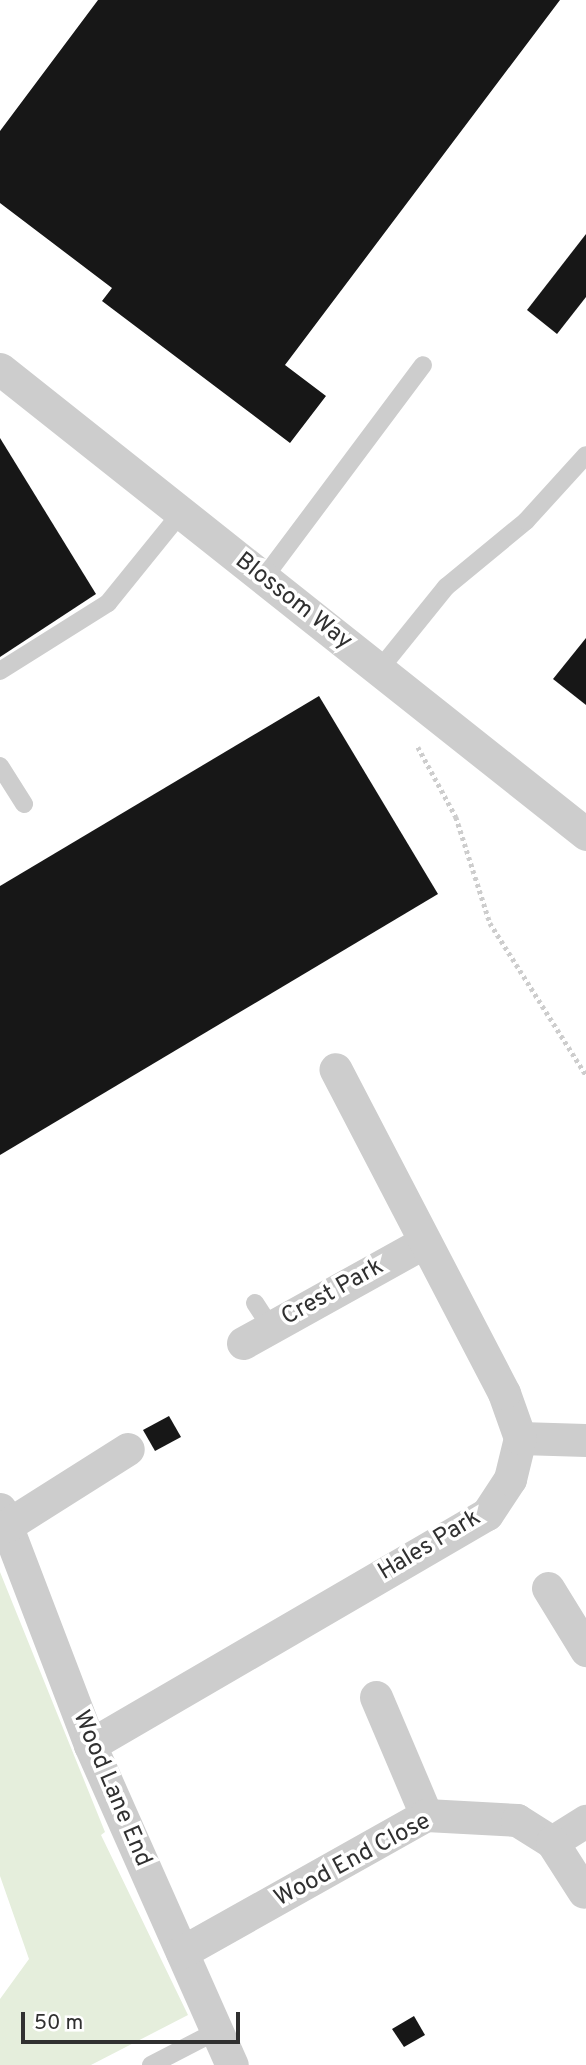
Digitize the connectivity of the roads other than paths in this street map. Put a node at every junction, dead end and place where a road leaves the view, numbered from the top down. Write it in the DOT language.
graph roads {
  1 [pos="424,365"];
  2 [pos="0,369"];
  3 [pos="586,455"];
  4 [pos="180,514"];
  5 [pos="263,579"];
  6 [pos="379,670"];
  7 [pos="0,671"];
  8 [pos="0,766"];
  9 [pos="24,804"];
  10 [pos="586,834"];
  11 [pos="335,1069"];
  12 [pos="423,1243"];
  13 [pos="256,1325"];
  14 [pos="520,1438"];
  15 [pos="586,1440"];
  16 [pos="128,1449"];
  17 [pos="3,1517"];
  18 [pos="548,1588"];
  19 [pos="586,1650"];
  20 [pos="376,1697"];
  21 [pos="90,1745"];
  22 [pos="426,1815"];
  23 [pos="586,1821"];
  24 [pos="552,1842"];
  25 [pos="585,1894"];
  26 [pos="182,1952"];
  27 [pos="218,2031"];
  28 [pos="151,2065"];
  29 [pos="232,2065"];
  1 -- 5 [label="lane"];
  2 -- 4 [label="street, Blossom Way"];
  3 -- 6 [label="lane"];
  4 -- 5 [label="street, Blossom Way"];
  4 -- 7 [label="lane"];
  5 -- 6 [label="street, Blossom Way"];
  6 -- 10 [label="street, Blossom Way"];
  8 -- 9 [label="lane"];
  11 -- 12 [label="street"];
  12 -- 13 [label="street, Crest Park"];
  12 -- 14 [label="street"];
  14 -- 15 [label="street"];
  14 -- 21 [label="street, Hales Park"];
  16 -- 17 [label="street"];
  17 -- 21 [label="street, Wood Lane End"];
  18 -- 19 [label="street"];
  20 -- 22 [label="street"];
  21 -- 26 [label="street, Wood Lane End"];
  22 -- 24 [label="street, Wood End Close"];
  22 -- 26 [label="street, Wood End Close"];
  23 -- 24 [label="street"];
  24 -- 25 [label="street, Wood End Close"];
  26 -- 27 [label="street, Wood Lane End"];
  27 -- 28 [label="lane"];
  27 -- 29 [label="street, Wood Lane End"];
}
